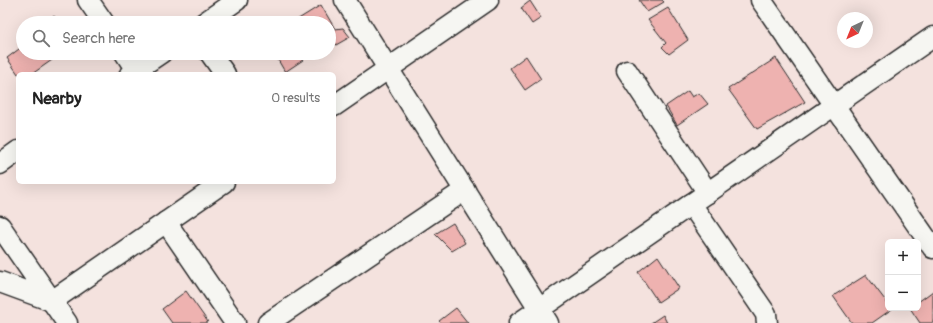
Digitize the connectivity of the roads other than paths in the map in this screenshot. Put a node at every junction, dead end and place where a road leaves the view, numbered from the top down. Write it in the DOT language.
graph roads {
  1 [pos="88,0"];
  2 [pos="237,0"];
  3 [pos="345,0"];
  4 [pos="488,0"];
  5 [pos="761,0"];
  6 [pos="99,16"];
  7 [pos="214,16"];
  8 [pos="933,37"];
  9 [pos="128,60"];
  10 [pos="150,60"];
  11 [pos="215,60"];
  12 [pos="388,69"];
  13 [pos="628,71"];
  14 [pos="133,72"];
  15 [pos="224,72"];
  16 [pos="336,105"];
  17 [pos="834,105"];
  18 [pos="16,152"];
  19 [pos="0,164"];
  20 [pos="221,184"];
  21 [pos="465,190"];
  22 [pos="708,193"];
  23 [pos="691,204"];
  24 [pos="166,222"];
  25 [pos="0,226"];
  26 [pos="933,248"];
  27 [pos="0,282"];
  28 [pos="52,301"];
  29 [pos="544,316"];
  30 [pos="67,323"];
  31 [pos="235,323"];
  32 [pos="268,323"];
  33 [pos="519,323"];
  34 [pos="767,323"];
  1 -- 6 [label="street"];
  2 -- 7 [label="street"];
  3 -- 12 [label="street"];
  4 -- 12 [label="street"];
  5 -- 17 [label="street"];
  8 -- 17 [label="street"];
  9 -- 14 [label="street"];
  10 -- 14 [label="street"];
  11 -- 15 [label="street"];
  12 -- 16 [label="street"];
  12 -- 21 [label="street"];
  13 -- 22 [label="street"];
  17 -- 22 [label="street"];
  17 -- 26 [label="street"];
  18 -- 19 [label="street"];
  20 -- 24 [label="street"];
  21 -- 29 [label="street"];
  21 -- 32 [label="street"];
  22 -- 23 [label="street"];
  23 -- 29 [label="street"];
  23 -- 34 [label="street"];
  24 -- 28 [label="street"];
  24 -- 31 [label="street"];
  25 -- 28 [label="street"];
  27 -- 28 [label="street"];
  28 -- 30 [label="street"];
  29 -- 33 [label="street"];
}
